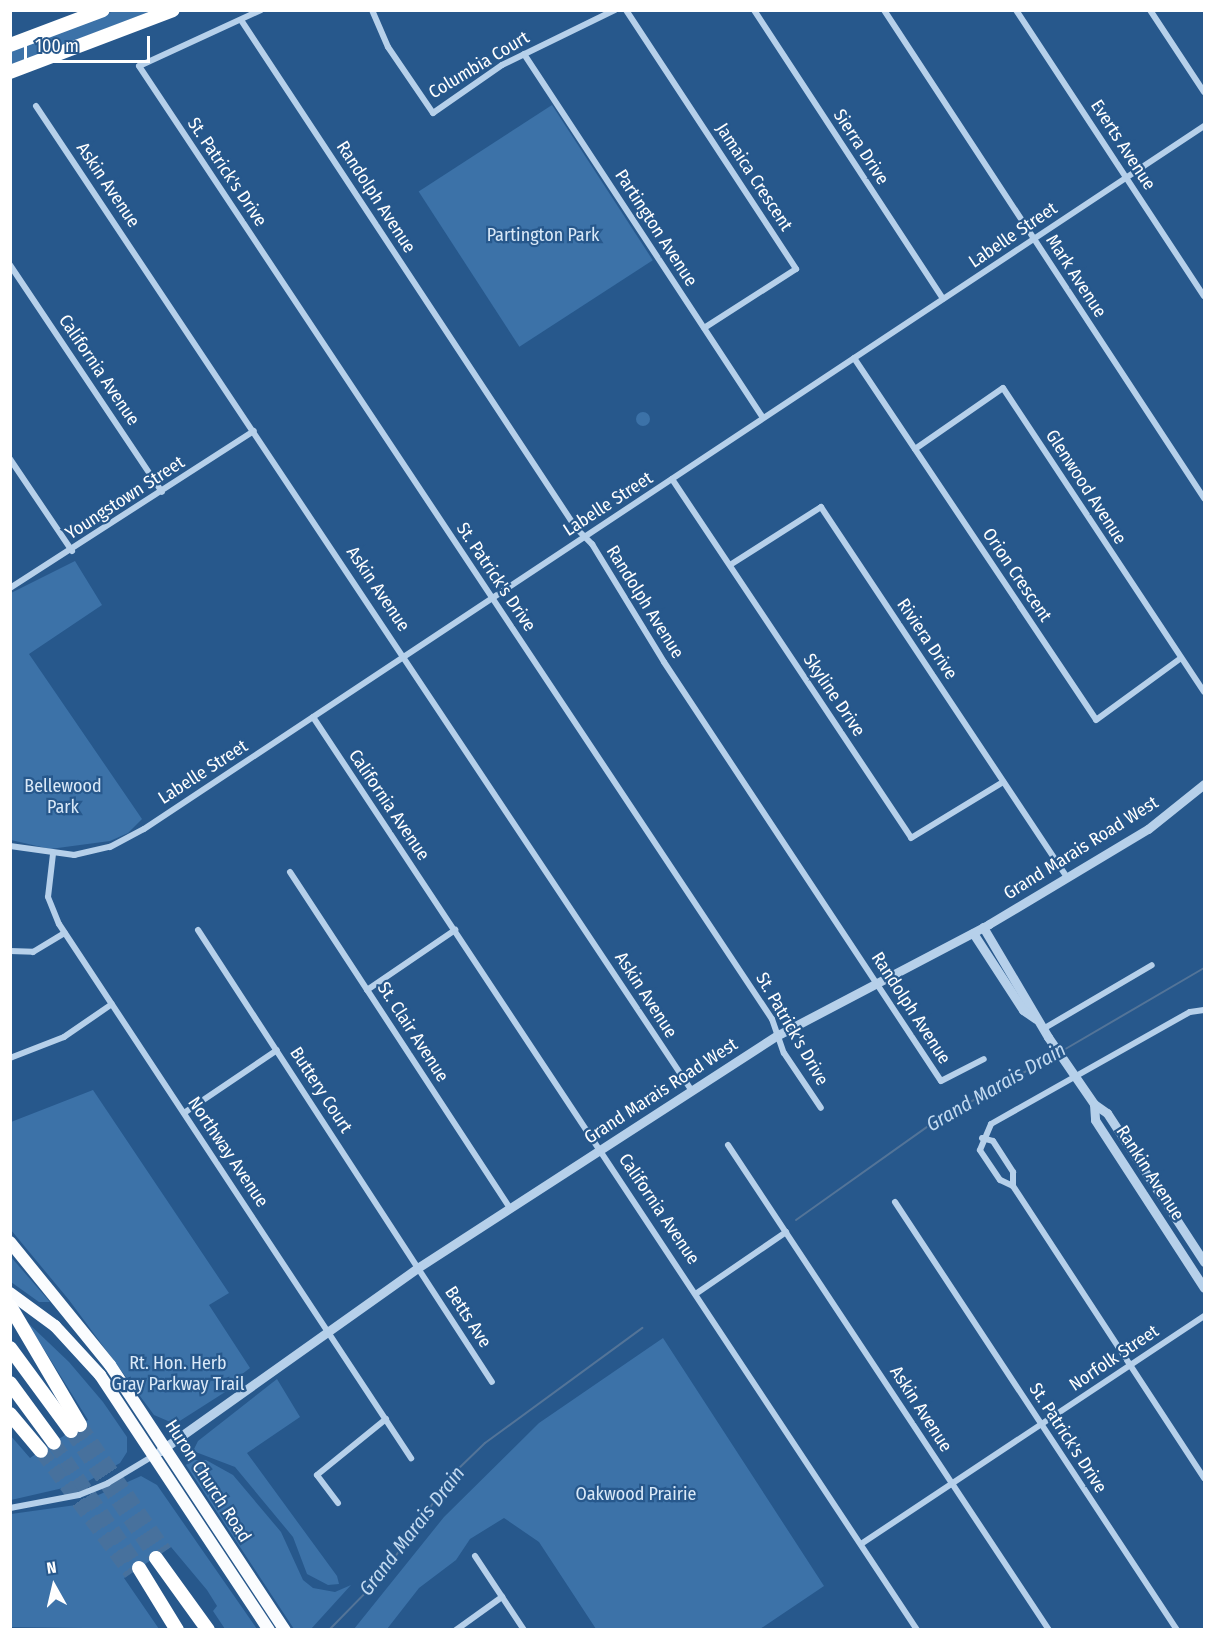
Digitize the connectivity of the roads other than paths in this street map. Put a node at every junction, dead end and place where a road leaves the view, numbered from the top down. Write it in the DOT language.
graph roads {
  1 [pos="103,10"];
  2 [pos="173,10"];
  3 [pos="261,10"];
  4 [pos="372,10"];
  5 [pos="615,10"];
  6 [pos="626,10"];
  7 [pos="754,10"];
  8 [pos="884,10"];
  9 [pos="1017,10"];
  10 [pos="1150,10"];
  11 [pos="241,20"];
  12 [pos="10,45"];
  13 [pos="524,54"];
  14 [pos="10,72"];
  15 [pos="1204,92"];
  16 [pos="36,106"];
  17 [pos="1204,126"];
  18 [pos="1126,177"];
  19 [pos="1034,239"];
  20 [pos="10,265"];
  21 [pos="1204,296"];
  22 [pos="943,299"];
  23 [pos="704,328"];
  24 [pos="854,358"];
  25 [pos="764,418"];
  26 [pos="254,431"];
  27 [pos="915,449"];
  28 [pos="10,459"];
  29 [pos="672,479"];
  30 [pos="162,492"];
  31 [pos="1204,498"];
  32 [pos="585,537"];
  33 [pos="72,551"];
  34 [pos="730,565"];
  35 [pos="10,588"];
  36 [pos="492,598"];
  37 [pos="405,657"];
  38 [pos="1181,658"];
  39 [pos="1204,692"];
  40 [pos="313,717"];
  41 [pos="1003,782"];
  42 [pos="1204,784"];
  43 [pos="10,846"];
  44 [pos="52,854"];
  45 [pos="290,872"];
  46 [pos="1067,877"];
  47 [pos="983,927"];
  48 [pos="198,930"];
  49 [pos="455,930"];
  50 [pos="65,933"];
  51 [pos="973,933"];
  52 [pos="10,951"];
  53 [pos="1152,965"];
  54 [pos="876,981"];
  55 [pos="367,990"];
  56 [pos="112,1004"];
  57 [pos="1204,1010"];
  58 [pos="1036,1019"];
  59 [pos="1046,1033"];
  60 [pos="778,1035"];
  61 [pos="277,1050"];
  62 [pos="10,1058"];
  63 [pos="984,1059"];
  64 [pos="1073,1074"];
  65 [pos="692,1091"];
  66 [pos="1094,1104"];
  67 [pos="821,1108"];
  68 [pos="184,1113"];
  69 [pos="982,1138"];
  70 [pos="728,1145"];
  71 [pos="601,1150"];
  72 [pos="1013,1186"];
  73 [pos="895,1202"];
  74 [pos="510,1208"];
  75 [pos="786,1232"];
  76 [pos="10,1242"];
  77 [pos="1204,1262"];
  78 [pos="419,1267"];
  79 [pos="1204,1288"];
  80 [pos="10,1293"];
  81 [pos="697,1293"];
  82 [pos="10,1306"];
  83 [pos="1204,1316"];
  84 [pos="329,1330"];
  85 [pos="10,1348"];
  86 [pos="1131,1365"];
  87 [pos="492,1382"];
  88 [pos="10,1383"];
  89 [pos="10,1414"];
  90 [pos="386,1419"];
  91 [pos="1041,1424"];
  92 [pos="54,1443"];
  93 [pos="164,1448"];
  94 [pos="41,1451"];
  95 [pos="153,1456"];
  96 [pos="411,1458"];
  97 [pos="1204,1478"];
  98 [pos="952,1484"];
  99 [pos="338,1503"];
  100 [pos="10,1508"];
  101 [pos="861,1544"];
  102 [pos="161,1554"];
  103 [pos="475,1556"];
  104 [pos="135,1571"];
  105 [pos="502,1597"];
  106 [pos="177,1629"];
  107 [pos="208,1629"];
  108 [pos="269,1629"];
  109 [pos="285,1629"];
  110 [pos="456,1629"];
  111 [pos="524,1629"];
  112 [pos="917,1629"];
  113 [pos="1049,1629"];
  114 [pos="1177,1629"];
  1 -- 12 [label="highway"];
  2 -- 14 [label="highway"];
  3 -- 11 [label="street"];
  4 -- 13 [label="street, Columbia Court"];
  5 -- 13 [label="street, Columbia Court"];
  6 -- 23 [label="street, Jamaica Crescent"];
  7 -- 22 [label="street, Sierra Drive"];
  8 -- 19 [label="street, Mark Avenue"];
  9 -- 18 [label="street, Everts Avenue"];
  10 -- 15 [label="street"];
  11 -- 32 [label="street, Randolph Avenue"];
  11 -- 36 [label="street, St. Patrick's Drive"];
  13 -- 23 [label="street, Partington Avenue"];
  16 -- 26 [label="street, Askin Avenue"];
  17 -- 18 [label="street, Labelle Street"];
  18 -- 19 [label="street, Labelle Street"];
  18 -- 21 [label="street, Everts Avenue"];
  19 -- 22 [label="street, Labelle Street"];
  19 -- 31 [label="street, Mark Avenue"];
  20 -- 30 [label="street, California Avenue"];
  22 -- 24 [label="street, Labelle Street"];
  23 -- 25 [label="street, Partington Avenue"];
  24 -- 25 [label="street, Labelle Street"];
  24 -- 27 [label="street, Orion Crescent"];
  25 -- 29 [label="street, Labelle Street"];
  26 -- 30 [label="street, Youngstown Street"];
  26 -- 37 [label="street, Askin Avenue"];
  27 -- 38 [label="street, Glenwood Avenue"];
  27 -- 38 [label="street, Orion Crescent"];
  28 -- 33 [label="street"];
  29 -- 32 [label="street, Labelle Street"];
  29 -- 34 [label="street, Skyline Drive"];
  30 -- 33 [label="street, Youngstown Street"];
  32 -- 36 [label="street, Labelle Street"];
  32 -- 54 [label="street, Randolph Avenue"];
  33 -- 35 [label="street, Youngstown Street"];
  34 -- 41 [label="street, Skyline Drive"];
  34 -- 41 [label="street, Riviera Drive"];
  36 -- 37 [label="street, Labelle Street"];
  36 -- 60 [label="street, St. Patrick's Drive"];
  37 -- 40 [label="street, Labelle Street"];
  37 -- 65 [label="street, Askin Avenue"];
  38 -- 39 [label="street, Glenwood Avenue"];
  40 -- 44 [label="street, Labelle Street"];
  40 -- 49 [label="street, California Avenue"];
  41 -- 46 [label="street, Riviera Drive"];
  42 -- 46 [label="street, Grand Marais Road West"];
  43 -- 44 [label="street, Labelle Street"];
  44 -- 50 [label="street, Northway Avenue"];
  45 -- 55 [label="street, St. Clair Avenue"];
  46 -- 47 [label="street, Grand Marais Road West"];
  47 -- 51 [label="street, Grand Marais Road West"];
  47 -- 58 [label="street, Rankin Avenue"];
  48 -- 61 [label="street, Buttery Court"];
  49 -- 55 [label="street"];
  49 -- 71 [label="street, California Avenue"];
  50 -- 52 [label="street"];
  50 -- 56 [label="street, Northway Avenue"];
  51 -- 54 [label="street, Grand Marais Road West"];
  51 -- 58 [label="street, Rankin Avenue"];
  53 -- 59 [label="street"];
  54 -- 60 [label="street, Grand Marais Road West"];
  54 -- 63 [label="street, Randolph Avenue"];
  55 -- 74 [label="street, St. Clair Avenue"];
  56 -- 62 [label="street"];
  56 -- 68 [label="street, Northway Avenue"];
  57 -- 64 [label="street"];
  58 -- 59 [label="street, Rankin Avenue"];
  59 -- 64 [label="street, Rankin Avenue"];
  60 -- 65 [label="street, Grand Marais Road West"];
  60 -- 67 [label="street, St. Patrick's Drive"];
  61 -- 68 [label="street"];
  61 -- 78 [label="street, Buttery Court"];
  64 -- 66 [label="street, Rankin Avenue"];
  64 -- 69 [label="street"];
  65 -- 71 [label="street, Grand Marais Road West"];
  66 -- 77 [label="street, Rankin Avenue"];
  66 -- 79 [label="street, Rankin Avenue"];
  68 -- 84 [label="street, Northway Avenue"];
  69 -- 72 [label="street"];
  69 -- 72 [label="street"];
  70 -- 75 [label="street, Askin Avenue"];
  71 -- 74 [label="street, Grand Marais Road West"];
  71 -- 81 [label="street, California Avenue"];
  72 -- 86 [label="street"];
  73 -- 91 [label="street, St. Patrick's Drive"];
  74 -- 78 [label="street, Grand Marais Road West"];
  75 -- 81 [label="street"];
  75 -- 98 [label="street, Askin Avenue"];
  76 -- 93 [label="main road, Huron Church Road"];
  78 -- 84 [label="street, Grand Marais Road West"];
  78 -- 87 [label="street, Betts Ave"];
  80 -- 95 [label="main road, Huron Church Road"];
  81 -- 101 [label="street, California Avenue"];
  82 -- 85 [label="highway"];
  83 -- 86 [label="street, Norfolk Street"];
  84 -- 90 [label="street, Northway Avenue"];
  84 -- 93 [label="street, Grand Marais Road West"];
  86 -- 91 [label="street, Norfolk Street"];
  86 -- 97 [label="street"];
  88 -- 92 [label="highway"];
  89 -- 94 [label="highway"];
  90 -- 96 [label="street, Northway Avenue"];
  90 -- 99 [label="street"];
  91 -- 98 [label="street, Norfolk Street"];
  91 -- 114 [label="street, St. Patrick's Drive"];
  93 -- 95 [label="street, Grand Marais Road West"];
  93 -- 109 [label="main road, Huron Church Road"];
  95 -- 100 [label="street"];
  95 -- 108 [label="main road, Huron Church Road"];
  98 -- 101 [label="street, Norfolk Street"];
  98 -- 113 [label="street, Askin Avenue"];
  101 -- 112 [label="street, California Avenue"];
  102 -- 107 [label="highway"];
  103 -- 105 [label="street"];
  104 -- 106 [label="highway"];
  105 -- 110 [label="street"];
  105 -- 111 [label="street"];
}
